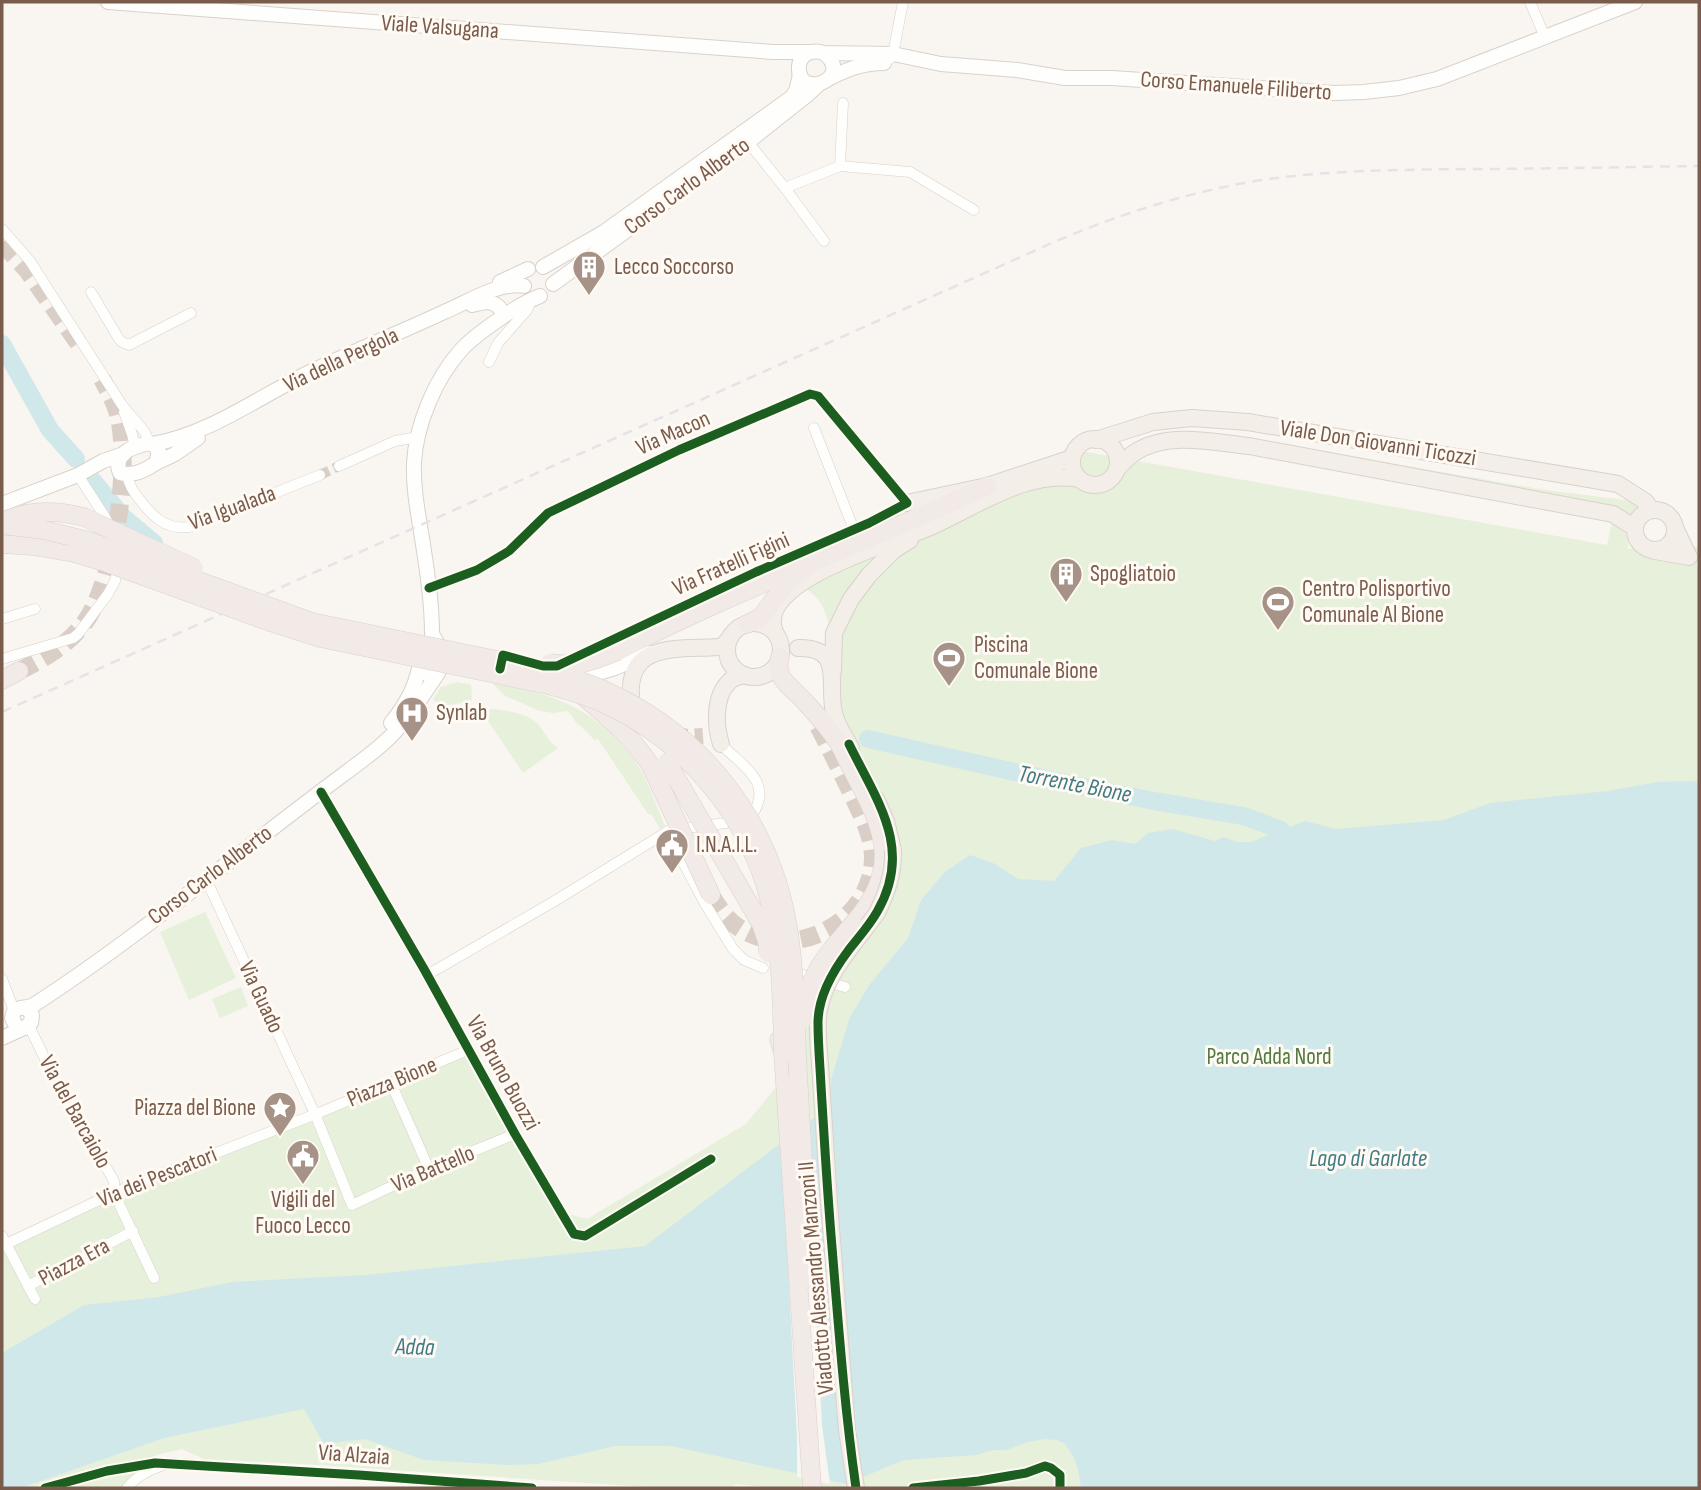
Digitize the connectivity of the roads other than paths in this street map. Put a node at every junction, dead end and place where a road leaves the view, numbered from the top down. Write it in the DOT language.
graph roads {
  1 [pos="107,2"];
  2 [pos="903,2"];
  3 [pos="1530,2"];
  4 [pos="1634,2"];
  5 [pos="1545,37"];
  6 [pos="773,51"];
  7 [pos="817,52"];
  8 [pos="890,58"];
  9 [pos="800,71"];
  10 [pos="824,81"];
  11 [pos="843,103"];
  12 [pos="748,142"];
  13 [pos="840,166"];
  14 [pos="785,188"];
  15 [pos="974,210"];
  16 [pos="2,229"];
  17 [pos="824,241"];
  18 [pos="535,268"];
  19 [pos="553,284"];
  20 [pos="91,292"];
  21 [pos="532,293"];
  22 [pos="501,310"];
  23 [pos="191,313"];
  24 [pos="443,313"];
  25 [pos="483,331"];
  26 [pos="489,362"];
  27 [pos="122,405"];
  28 [pos="239,410"];
  29 [pos="814,428"];
  30 [pos="418,438"];
  31 [pos="1096,440"];
  32 [pos="151,443"];
  33 [pos="129,451"];
  34 [pos="1072,458"];
  35 [pos="156,463"];
  36 [pos="339,466"];
  37 [pos="1117,469"];
  38 [pos="80,474"];
  39 [pos="124,474"];
  40 [pos="320,475"];
  41 [pos="1079,479"];
  42 [pos="987,486"];
  43 [pos="907,503"];
  44 [pos="2,504"];
  45 [pos="1651,510"];
  46 [pos="2,523"];
  47 [pos="926,528"];
  48 [pos="1635,528"];
  49 [pos="854,530"];
  50 [pos="1676,530"];
  51 [pos="2,544"];
  52 [pos="1656,551"];
  53 [pos="2,553"];
  54 [pos="820,559"];
  55 [pos="1694,561"];
  56 [pos="157,581"];
  57 [pos="429,588"];
  58 [pos="35,609"];
  59 [pos="2,619"];
  60 [pos="739,629"];
  61 [pos="776,634"];
  62 [pos="436,643"];
  63 [pos="798,648"];
  64 [pos="655,652"];
  65 [pos="780,657"];
  66 [pos="2,659"];
  67 [pos="489,659"];
  68 [pos="570,660"];
  69 [pos="745,675"];
  70 [pos="833,675"];
  71 [pos="588,676"];
  72 [pos="580,694"];
  73 [pos="631,697"];
  74 [pos="717,721"];
  75 [pos="722,745"];
  76 [pos="667,762"];
  77 [pos="357,764"];
  78 [pos="321,792"];
  79 [pos="754,811"];
  80 [pos="726,823"];
  81 [pos="667,832"];
  82 [pos="888,848"];
  83 [pos="206,879"];
  84 [pos="711,895"];
  85 [pos="763,968"];
  86 [pos="427,975"];
  87 [pos="803,975"];
  88 [pos="4,984"];
  89 [pos="845,987"];
  90 [pos="22,1015"];
  91 [pos="2,1032"];
  92 [pos="2,1038"];
  93 [pos="468,1050"];
  94 [pos="783,1053"];
  95 [pos="798,1075"];
  96 [pos="391,1083"];
  97 [pos="315,1114"];
  98 [pos="515,1134"];
  99 [pos="711,1159"];
  100 [pos="429,1169"];
  101 [pos="114,1193"];
  102 [pos="352,1205"];
  103 [pos="132,1231"];
  104 [pos="4,1242"];
  105 [pos="154,1278"];
  106 [pos="28,1286"];
  107 [pos="35,1299"];
  108 [pos="816,1487"];
  109 [pos="127,1488"];
  110 [pos="532,1488"];
  111 [pos="856,1488"];
  1 -- 6 [label="main road, Viale Valsugana"];
  2 -- 8 [label="street"];
  3 -- 5 [label="street"];
  4 -- 5 [label="main road, Corso Emanuele Filiberto"];
  5 -- 8 [label="main road, Corso Emanuele Filiberto"];
  6 -- 7 [label="main road, Viale Valsugana"];
  6 -- 9 [label="main road, Viale Valsugana"];
  7 -- 8 [label="main road"];
  7 -- 9 [label="main road"];
  7 -- 10 [label="main road"];
  8 -- 10 [label="main road"];
  9 -- 10 [label="main road"];
  9 -- 18 [label="main road, Corso Carlo Alberto"];
  10 -- 12 [label="main road, Corso Carlo Alberto"];
  11 -- 13 [label="street"];
  12 -- 14 [label="street"];
  12 -- 19 [label="main road, Corso Carlo Alberto"];
  13 -- 14 [label="street"];
  13 -- 15 [label="street"];
  14 -- 17 [label="street"];
  16 -- 27 [label="street"];
  18 -- 19 [label="main road"];
  18 -- 21 [label="main road"];
  18 -- 24 [label="main road, Via della Pergola"];
  19 -- 21 [label="main road"];
  20 -- 23 [label="street"];
  21 -- 22 [label="main road"];
  21 -- 24 [label="main road, Via della Pergola"];
  21 -- 25 [label="main road"];
  21 -- 26 [label="street"];
  22 -- 24 [label="main road"];
  22 -- 25 [label="main road"];
  24 -- 28 [label="main road, Via della Pergola"];
  25 -- 30 [label="main road"];
  27 -- 32 [label="street"];
  27 -- 33 [label="street"];
  28 -- 32 [label="main road, Via della Pergola"];
  28 -- 35 [label="main road, Via della Pergola"];
  29 -- 49 [label="street"];
  30 -- 36 [label="street"];
  30 -- 57 [label="main road"];
  31 -- 34 [label="main road, Viale Don Giovanni Ticozzi"];
  31 -- 37 [label="main road"];
  31 -- 45 [label="main road, Viale Don Giovanni Ticozzi"];
  32 -- 33 [label="main road, Via della Pergola"];
  32 -- 35 [label="main road"];
  33 -- 38 [label="main road"];
  33 -- 39 [label="main road"];
  34 -- 41 [label="main road"];
  34 -- 42 [label="main road, Viale Don Giovanni Ticozzi"];
  35 -- 39 [label="main road, Via della Pergola"];
  37 -- 41 [label="main road, Viale Don Giovanni Ticozzi"];
  37 -- 48 [label="main road, Viale Don Giovanni Ticozzi"];
  38 -- 39 [label="main road"];
  38 -- 44 [label="main road"];
  38 -- 66 [label="street"];
  39 -- 40 [label="street, Via Igualada"];
  41 -- 47 [label="main road, Viale Don Giovanni Ticozzi"];
  42 -- 43 [label="main road, Viale Don Giovanni Ticozzi"];
  42 -- 54 [label="highway"];
  43 -- 49 [label="street, Via Fratelli Figini"];
  43 -- 57 [label="street, Via Macon"];
  45 -- 48 [label="main road"];
  45 -- 50 [label="main road"];
  46 -- 67 [label="highway, bridge"];
  47 -- 61 [label="main road, Viale Don Giovanni Ticozzi"];
  47 -- 70 [label="main road"];
  48 -- 52 [label="main road"];
  49 -- 68 [label="street, Via Fratelli Figini"];
  50 -- 52 [label="main road"];
  50 -- 55 [label="main road"];
  51 -- 56 [label="highway, bridge"];
  52 -- 55 [label="main road"];
  53 -- 56 [label="highway, bridge"];
  54 -- 60 [label="highway"];
  54 -- 67 [label="highway, bridge"];
  56 -- 72 [label="highway, bridge"];
  57 -- 62 [label="main road"];
  58 -- 59 [label="street"];
  60 -- 61 [label="main road"];
  60 -- 64 [label="main road"];
  60 -- 69 [label="main road"];
  61 -- 63 [label="main road"];
  61 -- 65 [label="main road"];
  63 -- 65 [label="main road"];
  63 -- 70 [label="main road"];
  64 -- 71 [label="main road"];
  64 -- 73 [label="main road"];
  65 -- 69 [label="main road"];
  65 -- 82 [label="highway"];
  67 -- 95 [label="highway, bridge"];
  69 -- 74 [label="main road"];
  70 -- 82 [label="main road"];
  72 -- 84 [label="highway, bridge"];
  72 -- 94 [label="highway, bridge"];
  74 -- 75 [label="main road"];
  74 -- 75 [label="main road"];
  75 -- 79 [label="street"];
  76 -- 94 [label="highway, bridge"];
  77 -- 77 [label="main road, Corso Carlo Alberto"];
  77 -- 78 [label="main road, Corso Carlo Alberto"];
  78 -- 83 [label="main road, Corso Carlo Alberto"];
  78 -- 86 [label="street, Via Bruno Buozzi"];
  80 -- 81 [label="street"];
  81 -- 85 [label="street"];
  81 -- 86 [label="street"];
  82 -- 95 [label="highway, bridge"];
  82 -- 111 [label="main road, Viadotto Alessandro Manzoni II, bridge"];
  83 -- 90 [label="main road, Corso Carlo Alberto"];
  83 -- 97 [label="street, Via Guado"];
  86 -- 93 [label="street, Via Bruno Buozzi"];
  87 -- 89 [label="street"];
  88 -- 90 [label="street, Via del Barcaiolo"];
  90 -- 91 [label="main road, Corso Carlo Alberto"];
  90 -- 92 [label="main road, Corso Carlo Alberto"];
  90 -- 101 [label="street, Via del Barcaiolo"];
  93 -- 96 [label="street, Piazza Bione"];
  93 -- 98 [label="street, Via Bruno Buozzi"];
  94 -- 108 [label="highway"];
  95 -- 108 [label="highway"];
  96 -- 97 [label="street, Piazza Bione"];
  96 -- 100 [label="street"];
  97 -- 101 [label="street, Via dei Pescatori"];
  97 -- 102 [label="street, Via Guado"];
  98 -- 99 [label="street, Via Bruno Buozzi"];
  98 -- 100 [label="street, Via Battello"];
  100 -- 102 [label="street, Via Battello"];
  101 -- 103 [label="street, Via del Barcaiolo"];
  101 -- 104 [label="street, Via dei Pescatori"];
  103 -- 105 [label="street, Via del Barcaiolo"];
  103 -- 106 [label="street, Piazza Era"];
  104 -- 106 [label="street"];
  106 -- 107 [label="street, Piazza Era"];
  109 -- 110 [label="street, Via Alzaia"];
}
